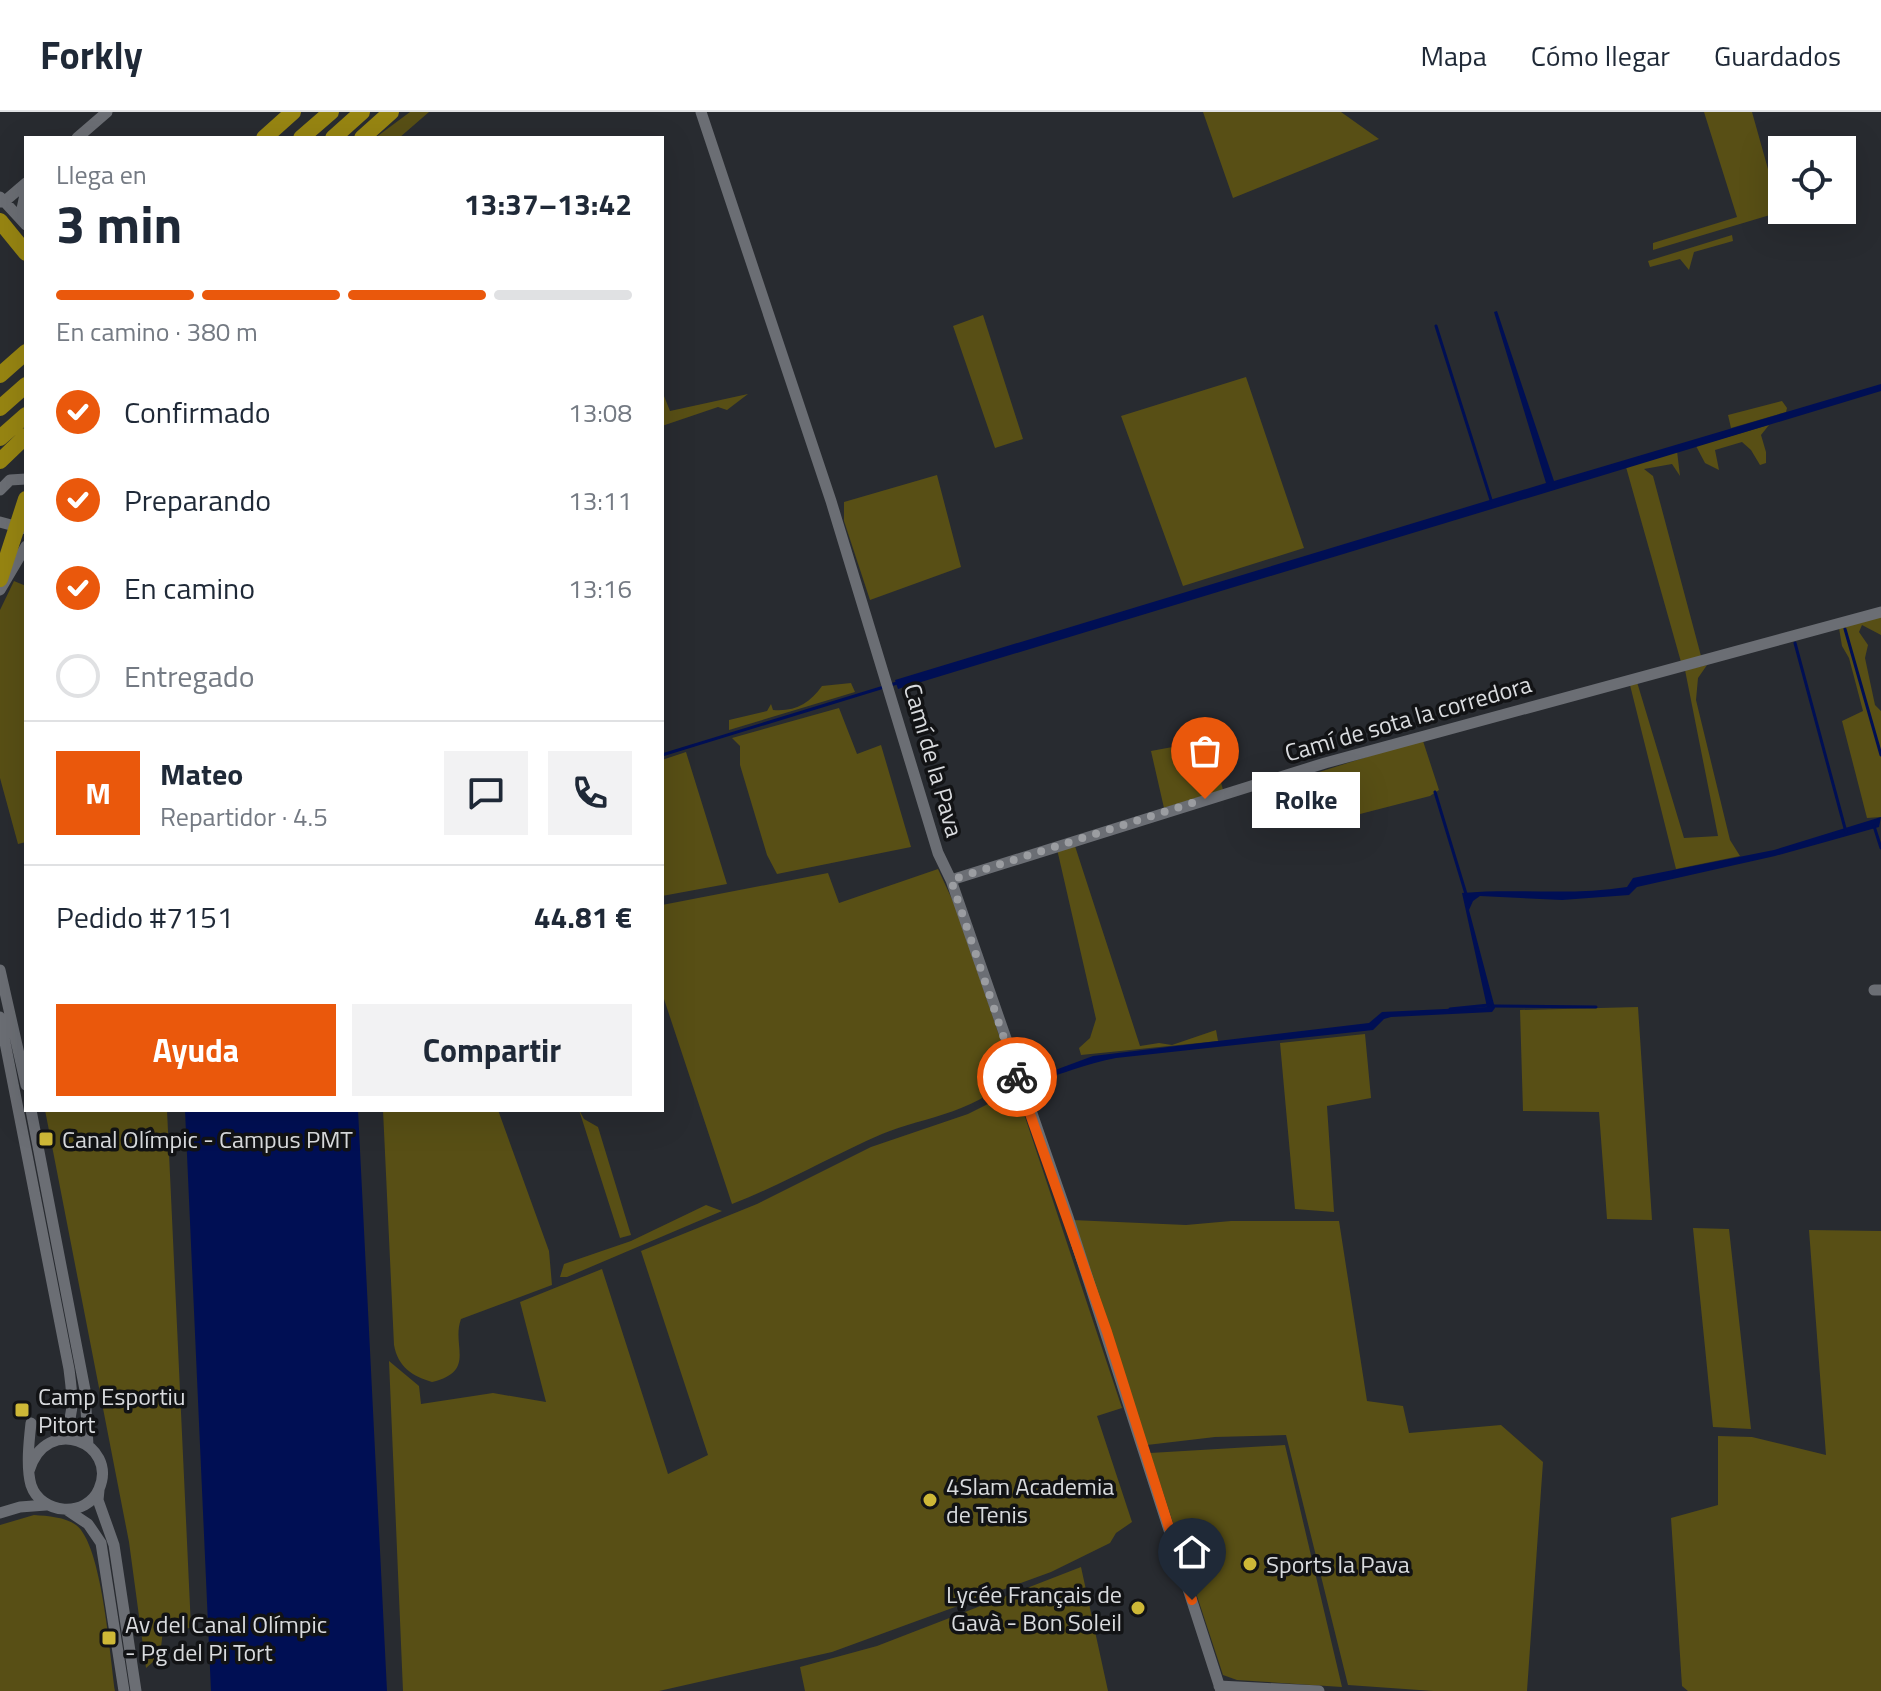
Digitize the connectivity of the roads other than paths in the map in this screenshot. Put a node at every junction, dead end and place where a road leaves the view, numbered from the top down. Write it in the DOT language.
graph roads {
  1 [pos="107,112"];
  2 [pos="293,112"];
  3 [pos="331,112"];
  4 [pos="362,112"];
  5 [pos="701,112"];
  6 [pos="390,114"];
  7 [pos="79,136"];
  8 [pos="266,136"];
  9 [pos="303,136"];
  10 [pos="335,136"];
  11 [pos="364,136"];
  12 [pos="24,184"];
  13 [pos="2,200"];
  14 [pos="0,221"];
  15 [pos="24,221"];
  16 [pos="24,251"];
  17 [pos="23,352"];
  18 [pos="0,375"];
  19 [pos="24,387"];
  20 [pos="0,408"];
  21 [pos="24,417"];
  22 [pos="0,438"];
  23 [pos="24,438"];
  24 [pos="0,461"];
  25 [pos="24,479"];
  26 [pos="0,488"];
  27 [pos="24,502"];
  28 [pos="10,523"];
  29 [pos="24,549"];
  30 [pos="0,579"];
  31 [pos="0,590"];
  32 [pos="1881,612"];
  33 [pos="951,880"];
  34 [pos="0,970"];
  35 [pos="0,1017"];
  36 [pos="24,1076"];
  37 [pos="31,1112"];
  38 [pos="54,1440"];
  39 [pos="88,1446"];
  40 [pos="29,1471"];
  41 [pos="32,1487"];
  42 [pos="99,1489"];
  43 [pos="47,1505"];
  44 [pos="20,1507"];
  45 [pos="66,1509"];
  46 [pos="0,1513"];
  47 [pos="1220,1688"];
  48 [pos="124,1691"];
  49 [pos="136,1691"];
  50 [pos="1319,1691"];
  1 -- 7 [label="street"];
  2 -- 8 [label="highway"];
  3 -- 9 [label="highway"];
  4 -- 10 [label="highway"];
  5 -- 33 [label="street, Camí de la Pava"];
  6 -- 11 [label="highway"];
  12 -- 13 [label="street"];
  13 -- 15 [label="street"];
  14 -- 16 [label="highway"];
  17 -- 18 [label="highway"];
  19 -- 20 [label="highway"];
  21 -- 22 [label="highway"];
  23 -- 24 [label="highway"];
  25 -- 26 [label="street"];
  27 -- 28 [label="highway"];
  28 -- 30 [label="highway"];
  29 -- 31 [label="street"];
  32 -- 33 [label="street, Camí de sota la corredora"];
  33 -- 47 [label="street, Camí de la Pava"];
  34 -- 36 [label="street"];
  35 -- 38 [label="street"];
  37 -- 39 [label="street"];
  38 -- 39 [label="street"];
  38 -- 40 [label="street"];
  38 -- 40 [label="street"];
  39 -- 42 [label="street"];
  40 -- 41 [label="street"];
  41 -- 43 [label="street"];
  41 -- 44 [label="street"];
  42 -- 45 [label="street"];
  42 -- 49 [label="street"];
  43 -- 44 [label="street"];
  43 -- 45 [label="street"];
  44 -- 46 [label="street"];
  45 -- 48 [label="street"];
  47 -- 50 [label="street"];
}
